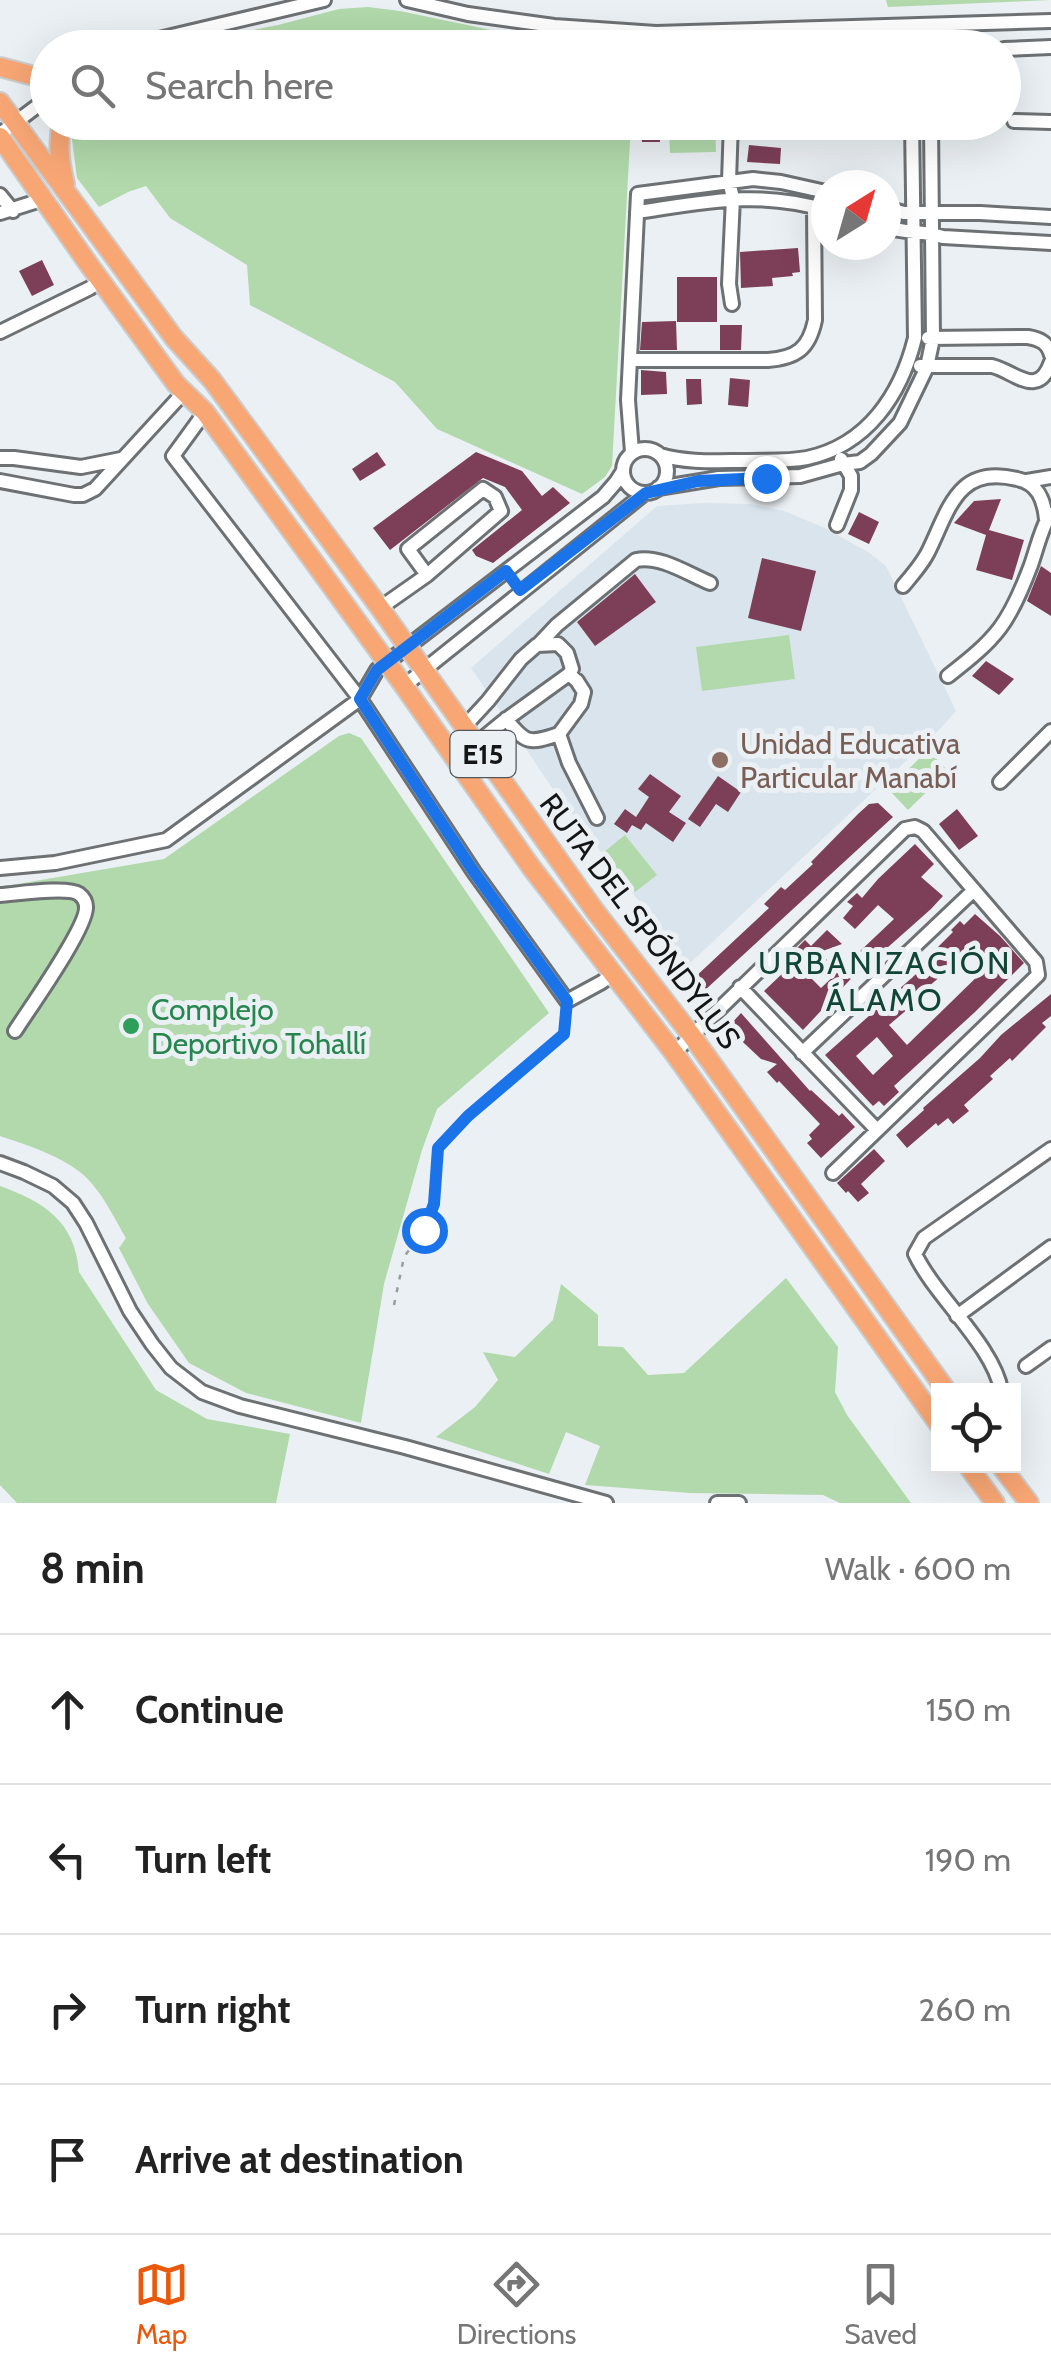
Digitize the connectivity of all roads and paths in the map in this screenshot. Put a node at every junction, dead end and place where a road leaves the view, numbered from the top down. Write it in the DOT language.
graph roads {
  1 [pos="324,0"];
  2 [pos="407,0"];
  3 [pos="474,0"];
  4 [pos="306,2"];
  5 [pos="460,9"];
  6 [pos="1051,21"];
  7 [pos="193,30"];
  8 [pos="612,30"];
  9 [pos="755,30"];
  10 [pos="1051,48"];
  11 [pos="1021,49"];
  12 [pos="0,67"];
  13 [pos="30,75"];
  14 [pos="0,102"];
  15 [pos="30,112"];
  16 [pos="1021,121"];
  17 [pos="1051,122"];
  18 [pos="5,131"];
  19 [pos="59,140"];
  20 [pos="730,140"];
  21 [pos="912,140"];
  22 [pos="931,140"];
  23 [pos="913,160"];
  24 [pos="932,160"];
  25 [pos="729,181"];
  26 [pos="811,188"];
  27 [pos="68,194"];
  28 [pos="0,195"];
  29 [pos="732,198"];
  30 [pos="44,200"];
  31 [pos="811,206"];
  32 [pos="901,211"];
  33 [pos="6,212"];
  34 [pos="637,212"];
  35 [pos="914,212"];
  36 [pos="932,212"];
  37 [pos="1051,217"];
  38 [pos="901,231"];
  39 [pos="932,233"];
  40 [pos="913,234"];
  41 [pos="1051,243"];
  42 [pos="817,260"];
  43 [pos="101,280"];
  44 [pos="732,304"];
  45 [pos="0,332"];
  46 [pos="915,338"];
  47 [pos="932,338"];
  48 [pos="1051,358"];
  49 [pos="632,360"];
  50 [pos="908,366"];
  51 [pos="927,366"];
  52 [pos="185,391"];
  53 [pos="205,412"];
  54 [pos="837,447"];
  55 [pos="632,452"];
  56 [pos="660,454"];
  57 [pos="0,458"];
  58 [pos="123,459"];
  59 [pos="765,460"];
  60 [pos="843,464"];
  61 [pos="622,470"];
  62 [pos="1051,477"];
  63 [pos="766,478"];
  64 [pos="0,481"];
  65 [pos="1027,482"];
  66 [pos="652,491"];
  67 [pos="1049,516"];
  68 [pos="837,526"];
  69 [pos="1046,541"];
  70 [pos="506,571"];
  71 [pos="426,575"];
  72 [pos="710,583"];
  73 [pos="903,586"];
  74 [pos="520,590"];
  75 [pos="380,608"];
  76 [pos="459,608"];
  77 [pos="474,628"];
  78 [pos="537,645"];
  79 [pos="407,647"];
  80 [pos="387,663"];
  81 [pos="424,670"];
  82 [pos="568,674"];
  83 [pos="948,676"];
  84 [pos="404,686"];
  85 [pos="360,699"];
  86 [pos="506,718"];
  87 [pos="464,727"];
  88 [pos="1051,731"];
  89 [pos="559,734"];
  90 [pos="476,744"];
  91 [pos="1000,782"];
  92 [pos="597,818"];
  93 [pos="0,868"];
  94 [pos="974,890"];
  95 [pos="0,895"];
  96 [pos="613,974"];
  97 [pos="740,987"];
  98 [pos="567,1001"];
  99 [pos="15,1031"];
  100 [pos="692,1036"];
  101 [pos="674,1053"];
  102 [pos="802,1053"];
  103 [pos="876,1130"];
  104 [pos="1051,1149"];
  105 [pos="0,1163"];
  106 [pos="832,1173"];
  107 [pos="1051,1247"];
  108 [pos="394,1305"];
  109 [pos="958,1316"];
  110 [pos="1051,1348"];
  111 [pos="1026,1366"];
  112 [pos="941,1383"];
  113 [pos="1000,1383"];
  114 [pos="931,1413"];
  115 [pos="973,1473"];
  116 [pos="1007,1473"];
  117 [pos="606,1503"];
  118 [pos="717,1503"];
  119 [pos="738,1503"];
  120 [pos="995,1503"];
  121 [pos="1029,1503"];
  1 -- 4 [label="street"];
  2 -- 5 [label="street"];
  3 -- 5 [label="street"];
  4 -- 7 [label="street"];
  5 -- 8 [label="street"];
  6 -- 9 [label="street"];
  10 -- 11 [label="street"];
  12 -- 13 [label="highway"];
  14 -- 18 [label="highway, RUTA DEL SPÓNDYLUS / E15"];
  15 -- 18 [label="street"];
  16 -- 17 [label="street"];
  18 -- 27 [label="highway, RUTA DEL SPÓNDYLUS / E15"];
  18 -- 30 [label="highway, RUTA DEL SPÓNDYLUS / E15"];
  19 -- 27 [label="highway"];
  20 -- 25 [label="street"];
  21 -- 23 [label="street"];
  22 -- 24 [label="street"];
  23 -- 24 [label="street"];
  23 -- 35 [label="street"];
  24 -- 36 [label="street"];
  25 -- 26 [label="street"];
  25 -- 29 [label="street"];
  25 -- 34 [label="street"];
  27 -- 75 [label="highway, RUTA DEL SPÓNDYLUS / E15"];
  28 -- 33 [label="street"];
  29 -- 31 [label="street"];
  29 -- 34 [label="street"];
  29 -- 44 [label="street"];
  30 -- 33 [label="street"];
  30 -- 43 [label="highway, RUTA DEL SPÓNDYLUS / E15"];
  32 -- 35 [label="street"];
  34 -- 49 [label="street"];
  35 -- 36 [label="street"];
  35 -- 40 [label="street"];
  36 -- 37 [label="street"];
  36 -- 39 [label="street"];
  38 -- 40 [label="street"];
  39 -- 40 [label="street"];
  39 -- 41 [label="street"];
  39 -- 47 [label="street"];
  40 -- 46 [label="street"];
  42 -- 49 [label="street"];
  43 -- 45 [label="street"];
  43 -- 52 [label="highway, RUTA DEL SPÓNDYLUS / E15"];
  46 -- 47 [label="street"];
  46 -- 50 [label="street"];
  47 -- 48 [label="street"];
  47 -- 51 [label="street"];
  48 -- 51 [label="street"];
  49 -- 55 [label="street"];
  50 -- 51 [label="street"];
  50 -- 54 [label="street"];
  51 -- 60 [label="street"];
  52 -- 53 [label="highway, RUTA DEL SPÓNDYLUS / E15"];
  52 -- 58 [label="street"];
  53 -- 80 [label="highway, RUTA DEL SPÓNDYLUS / E15"];
  53 -- 85 [label="street"];
  54 -- 59 [label="street"];
  54 -- 60 [label="street"];
  55 -- 56 [label="street"];
  55 -- 61 [label="street"];
  56 -- 59 [label="street"];
  56 -- 66 [label="street"];
  57 -- 58 [label="street"];
  58 -- 64 [label="street"];
  59 -- 63 [label="street"];
  60 -- 63 [label="street"];
  60 -- 68 [label="street"];
  61 -- 66 [label="street"];
  61 -- 70 [label="street"];
  62 -- 65 [label="street"];
  63 -- 66 [label="street"];
  65 -- 67 [label="street"];
  65 -- 73 [label="street"];
  66 -- 74 [label="street"];
  67 -- 69 [label="street"];
  69 -- 83 [label="street"];
  70 -- 74 [label="street"];
  70 -- 76 [label="street"];
  71 -- 71 [label="street"];
  71 -- 75 [label="street"];
  72 -- 78 [label="street"];
  74 -- 77 [label="street"];
  75 -- 79 [label="highway, RUTA DEL SPÓNDYLUS / E15"];
  76 -- 77 [label="street"];
  76 -- 79 [label="street"];
  77 -- 81 [label="street"];
  78 -- 82 [label="street"];
  78 -- 87 [label="street"];
  79 -- 80 [label="street"];
  79 -- 81 [label="highway, RUTA DEL SPÓNDYLUS / E15"];
  80 -- 84 [label="highway, RUTA DEL SPÓNDYLUS / E15"];
  80 -- 85 [label="street"];
  81 -- 84 [label="street"];
  81 -- 87 [label="highway, RUTA DEL SPÓNDYLUS / E15"];
  82 -- 86 [label="street"];
  82 -- 89 [label="street"];
  84 -- 96 [label="highway, RUTA DEL SPÓNDYLUS / E15"];
  85 -- 93 [label="street"];
  85 -- 98 [label="street"];
  86 -- 89 [label="street"];
  86 -- 90 [label="street"];
  87 -- 90 [label="highway, RUTA DEL SPÓNDYLUS / E15"];
  88 -- 91 [label="street"];
  89 -- 92 [label="street"];
  90 -- 100 [label="highway, RUTA DEL SPÓNDYLUS / E15"];
  94 -- 97 [label="street"];
  94 -- 102 [label="street"];
  94 -- 103 [label="street"];
  95 -- 99 [label="street"];
  96 -- 98 [label="street"];
  96 -- 101 [label="highway, RUTA DEL SPÓNDYLUS / E15"];
  97 -- 100 [label="street"];
  97 -- 102 [label="street"];
  98 -- 108 [label="path"];
  100 -- 101 [label="street"];
  100 -- 112 [label="highway, RUTA DEL SPÓNDYLUS / E15"];
  101 -- 114 [label="highway, RUTA DEL SPÓNDYLUS / E15"];
  102 -- 103 [label="street"];
  103 -- 106 [label="street"];
  104 -- 109 [label="street"];
  105 -- 117 [label="street"];
  107 -- 109 [label="street"];
  109 -- 113 [label="street"];
  110 -- 111 [label="street"];
  115 -- 120 [label="highway"];
  116 -- 121 [label="highway"];
  118 -- 119 [label="street"];
}
